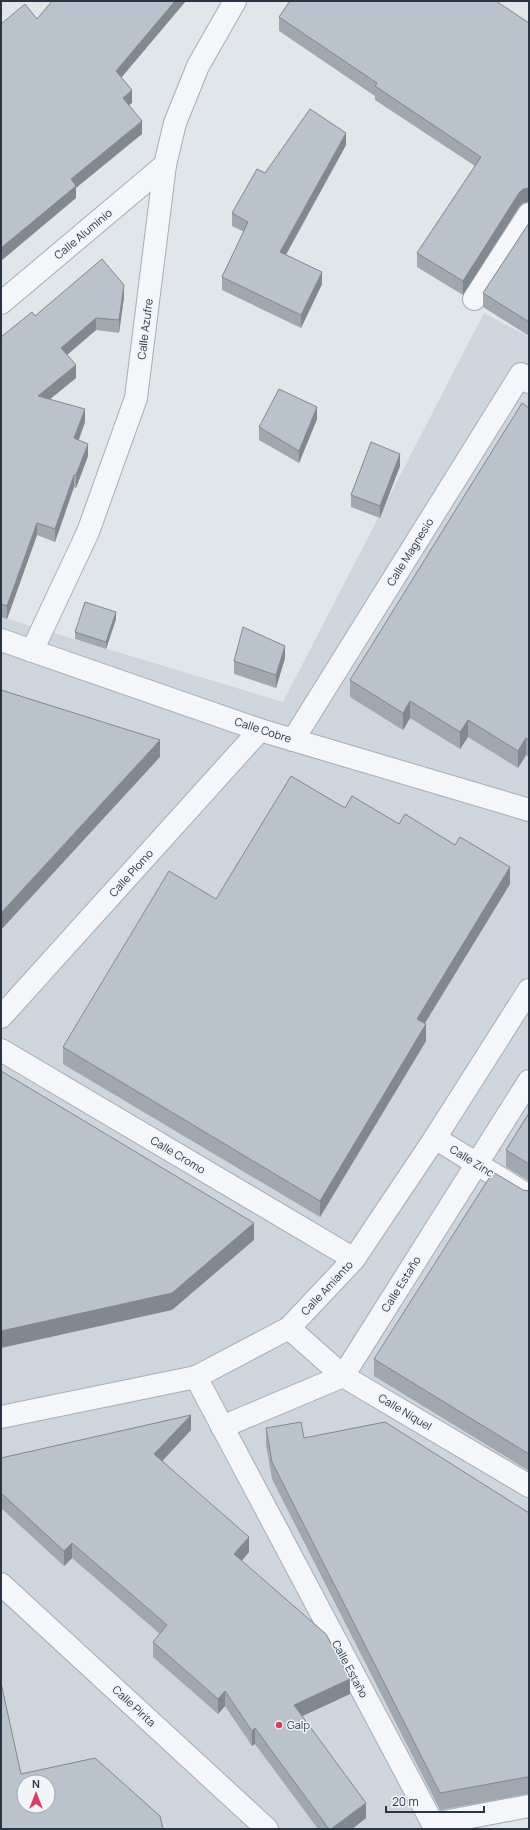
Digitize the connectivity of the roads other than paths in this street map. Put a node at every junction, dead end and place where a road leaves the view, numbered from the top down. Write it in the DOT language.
graph roads {
  1 [pos="235,1"];
  2 [pos="165,165"];
  3 [pos="529,214"];
  4 [pos="474,298"];
  5 [pos="1,303"];
  6 [pos="529,382"];
  7 [pos="1,640"];
  8 [pos="32,651"];
  9 [pos="260,730"];
  10 [pos="293,740"];
  11 [pos="529,810"];
  12 [pos="529,990"];
  13 [pos="1,1017"];
  14 [pos="1,1050"];
  15 [pos="529,1081"];
  16 [pos="435,1138"];
  17 [pos="477,1164"];
  18 [pos="529,1196"];
  19 [pos="354,1259"];
  20 [pos="289,1328"];
  21 [pos="343,1376"];
  22 [pos="196,1377"];
  23 [pos="1,1417"];
  24 [pos="222,1427"];
  25 [pos="529,1486"];
  26 [pos="1,1584"];
  27 [pos="529,1806"];
  28 [pos="267,1829"];
  1 -- 2 [label="street, Calle Azufre"];
  2 -- 5 [label="street, Calle Aluminio"];
  2 -- 8 [label="street, Calle Azufre"];
  3 -- 4 [label="street"];
  6 -- 10 [label="street, Calle Magnesio"];
  7 -- 8 [label="street, Calle Cobre"];
  8 -- 9 [label="street, Calle Cobre"];
  9 -- 10 [label="street, Calle Cobre"];
  9 -- 13 [label="street, Calle Plomo"];
  10 -- 11 [label="street, Calle Cobre"];
  12 -- 16 [label="street, Calle Amianto"];
  14 -- 19 [label="street, Calle Cromo"];
  15 -- 17 [label="street, Calle Estaño"];
  16 -- 17 [label="street, Calle Zinc"];
  16 -- 19 [label="street, Calle Amianto"];
  17 -- 18 [label="street, Calle Zinc"];
  17 -- 21 [label="street, Calle Estaño"];
  19 -- 20 [label="street, Calle Amianto"];
  20 -- 21 [label="street, Calle Níquel"];
  20 -- 22 [label="street, Calle Amianto"];
  21 -- 24 [label="street"];
  21 -- 25 [label="street, Calle Níquel"];
  22 -- 23 [label="street, Calle Amianto"];
  22 -- 24 [label="street, Calle Estaño"];
  24 -- 27 [label="street, Calle Estaño"];
  26 -- 28 [label="street, Calle Pirita"];
}
